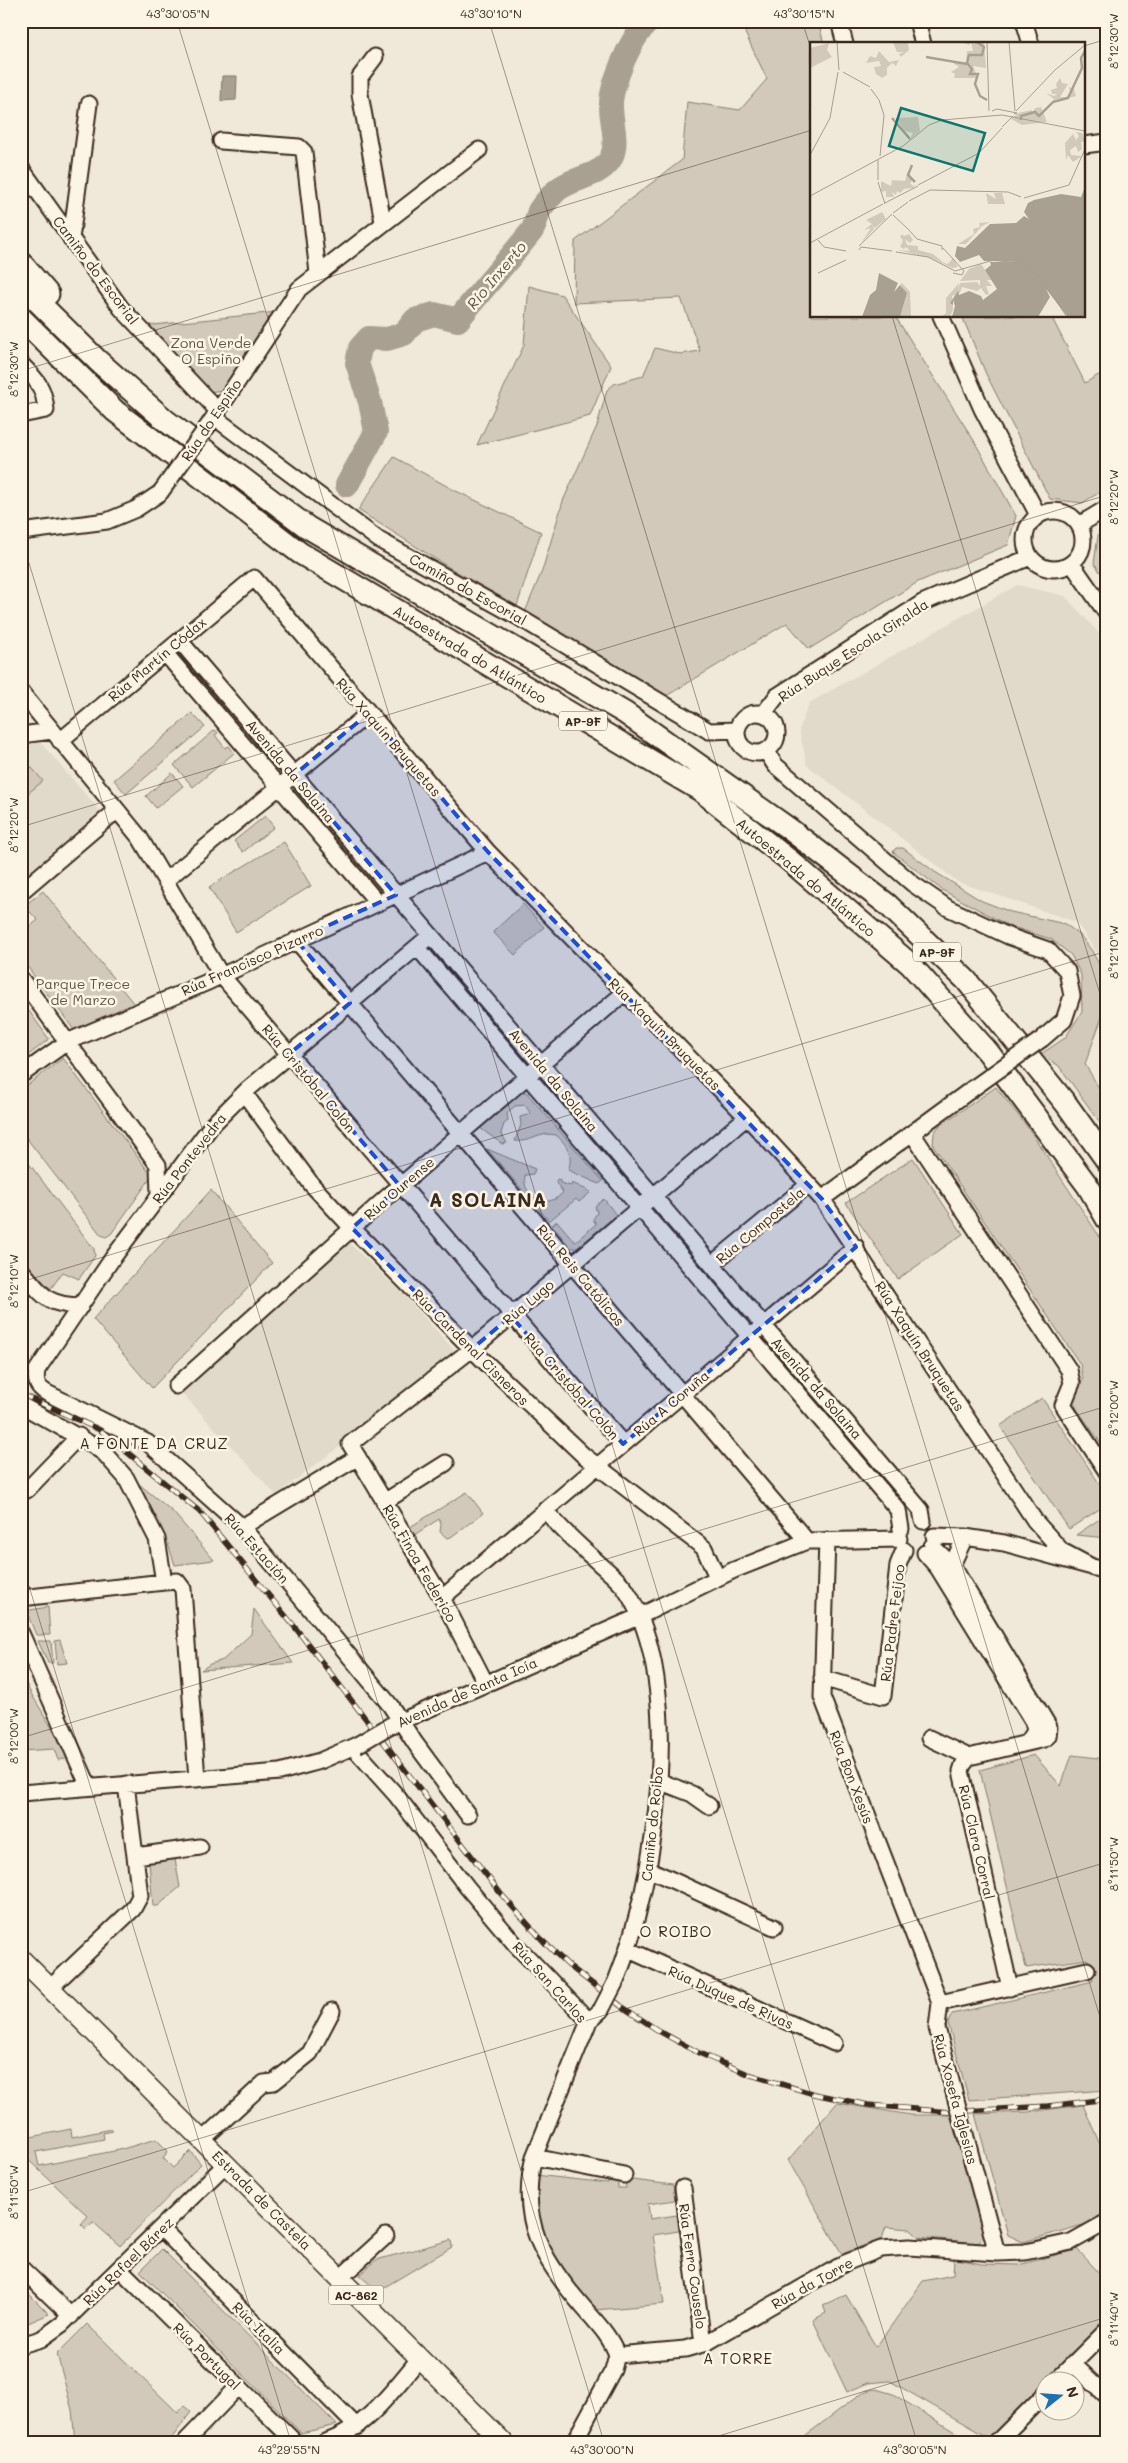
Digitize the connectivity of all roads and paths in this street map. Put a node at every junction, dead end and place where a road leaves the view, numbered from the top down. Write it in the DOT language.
graph roads {
  1 [pos="839,21"];
  2 [pos="917,21"];
  3 [pos="1024,21"];
  4 [pos="844,42"];
  5 [pos="923,42"];
  6 [pos="1029,42"];
  7 [pos="375,57"];
  8 [pos="89,104"];
  9 [pos="221,141"];
  10 [pos="1107,142"];
  11 [pos="1086,145"];
  12 [pos="479,150"];
  13 [pos="21,168"];
  14 [pos="383,222"];
  15 [pos="71,238"];
  16 [pos="21,263"];
  17 [pos="318,273"];
  18 [pos="21,285"];
  19 [pos="21,318"];
  20 [pos="942,318"];
  21 [pos="21,336"];
  22 [pos="21,364"];
  23 [pos="115,411"];
  24 [pos="21,414"];
  25 [pos="214,417"];
  26 [pos="165,420"];
  27 [pos="1107,508"];
  28 [pos="1038,516"];
  29 [pos="1079,525"];
  30 [pos="21,532"];
  31 [pos="1030,557"];
  32 [pos="1072,564"];
  33 [pos="254,578"];
  34 [pos="1107,614"];
  35 [pos="180,640"];
  36 [pos="165,653"];
  37 [pos="21,692"];
  38 [pos="368,713"];
  39 [pos="764,714"];
  40 [pos="738,730"];
  41 [pos="21,735"];
  42 [pos="56,736"];
  43 [pos="766,752"];
  44 [pos="294,775"];
  45 [pos="280,786"];
  46 [pos="119,812"];
  47 [pos="488,852"];
  48 [pos="166,880"];
  49 [pos="22,891"];
  50 [pos="396,895"];
  51 [pos="378,903"];
  52 [pos="430,935"];
  53 [pos="296,940"];
  54 [pos="416,947"];
  55 [pos="221,975"];
  56 [pos="21,979"];
  57 [pos="624,993"];
  58 [pos="350,1003"];
  59 [pos="67,1042"];
  60 [pos="288,1055"];
  61 [pos="542,1065"];
  62 [pos="21,1075"];
  63 [pos="528,1077"];
  64 [pos="244,1093"];
  65 [pos="747,1117"];
  66 [pos="912,1133"];
  67 [pos="462,1135"];
  68 [pos="185,1158"];
  69 [pos="1107,1161"];
  70 [pos="158,1165"];
  71 [pos="808,1185"];
  72 [pos="400,1186"];
  73 [pos="159,1194"];
  74 [pos="653,1196"];
  75 [pos="822,1199"];
  76 [pos="639,1208"];
  77 [pos="1107,1218"];
  78 [pos="352,1228"];
  79 [pos="856,1247"];
  80 [pos="572,1264"];
  81 [pos="712,1264"];
  82 [pos="21,1270"];
  83 [pos="81,1306"];
  84 [pos="511,1316"];
  85 [pos="763,1325"];
  86 [pos="749,1337"];
  87 [pos="472,1349"];
  88 [pos="35,1379"];
  89 [pos="176,1386"];
  90 [pos="682,1394"];
  91 [pos="21,1405"];
  92 [pos="79,1436"];
  93 [pos="623,1444"];
  94 [pos="354,1451"];
  95 [pos="446,1463"];
  96 [pos="596,1467"];
  97 [pos="1107,1472"];
  98 [pos="27,1490"];
  99 [pos="384,1502"];
  100 [pos="545,1510"];
  101 [pos="923,1521"];
  102 [pos="1035,1521"];
  103 [pos="242,1527"];
  104 [pos="965,1537"];
  105 [pos="901,1539"];
  106 [pos="827,1540"];
  107 [pos="807,1541"];
  108 [pos="930,1545"];
  109 [pos="1026,1549"];
  110 [pos="952,1565"];
  111 [pos="1100,1570"];
  112 [pos="717,1577"];
  113 [pos="170,1581"];
  114 [pos="21,1598"];
  115 [pos="442,1598"];
  116 [pos="640,1616"];
  117 [pos="21,1633"];
  118 [pos="822,1678"];
  119 [pos="486,1684"];
  120 [pos="396,1723"];
  121 [pos="929,1738"];
  122 [pos="1028,1742"];
  123 [pos="355,1746"];
  124 [pos="969,1757"];
  125 [pos="198,1779"];
  126 [pos="659,1781"];
  127 [pos="126,1784"];
  128 [pos="89,1787"];
  129 [pos="21,1793"];
  130 [pos="709,1806"];
  131 [pos="468,1815"];
  132 [pos="200,1847"];
  133 [pos="136,1856"];
  134 [pos="648,1869"];
  135 [pos="774,1927"];
  136 [pos="629,1950"];
  137 [pos="21,1959"];
  138 [pos="1087,1970"];
  139 [pos="50,1988"];
  140 [pos="1010,1988"];
  141 [pos="940,2003"];
  142 [pos="332,2011"];
  143 [pos="590,2021"];
  144 [pos="834,2043"];
  145 [pos="202,2140"];
  146 [pos="534,2158"];
  147 [pos="226,2164"];
  148 [pos="624,2175"];
  149 [pos="683,2188"];
  150 [pos="1107,2222"];
  151 [pos="161,2228"];
  152 [pos="386,2236"];
  153 [pos="997,2253"];
  154 [pos="21,2268"];
  155 [pos="120,2269"];
  156 [pos="340,2278"];
  157 [pos="71,2316"];
  158 [pos="1107,2330"];
  159 [pos="703,2344"];
  160 [pos="21,2345"];
  161 [pos="616,2355"];
  162 [pos="419,2359"];
  163 [pos="1073,2364"];
  164 [pos="1067,2370"];
  165 [pos="238,2387"];
  166 [pos="1107,2396"];
  167 [pos="1036,2402"];
  168 [pos="357,2427"];
  169 [pos="185,2442"];
  170 [pos="295,2442"];
  171 [pos="325,2442"];
  172 [pos="503,2442"];
  173 [pos="574,2442"];
  174 [pos="997,2442"];
  1 -- 4 [label="street"];
  2 -- 5 [label="street"];
  3 -- 6 [label="street"];
  7 -- 14 [label="street"];
  8 -- 15 [label="street"];
  9 -- 17 [label="street"];
  10 -- 11 [label="street"];
  12 -- 14 [label="street, Rúa do Espiño"];
  13 -- 15 [label="street, Camiño do Escorial"];
  14 -- 17 [label="street, Rúa do Espiño"];
  15 -- 25 [label="street, Camiño do Escorial"];
  16 -- 26 [label="highway"];
  17 -- 25 [label="street, Rúa do Espiño"];
  18 -- 26 [label="highway, Autoestrada do Atlántico / AP-9F"];
  19 -- 23 [label="highway, Autoestrada do Atlántico / AP-9F"];
  20 -- 28 [label="street"];
  21 -- 23 [label="highway"];
  22 -- 24 [label="street"];
  23 -- 77 [label="highway, Autoestrada do Atlántico / AP-9F"];
  25 -- 30 [label="street, Rúa do Espiño, bridge"];
  25 -- 40 [label="street, Camiño do Escorial"];
  26 -- 69 [label="highway, Autoestrada do Atlántico / AP-9F"];
  27 -- 29 [label="street"];
  28 -- 29 [label="street"];
  28 -- 31 [label="street"];
  29 -- 32 [label="street"];
  31 -- 32 [label="street"];
  31 -- 39 [label="street, Rúa Buque Escola Giralda"];
  32 -- 34 [label="street"];
  33 -- 35 [label="street, Rúa Martín Códax"];
  33 -- 38 [label="street, Rúa Xaquín Bruquetas"];
  35 -- 36 [label="street, Rúa Martín Códax"];
  35 -- 44 [label="street, Avenida da Solaina"];
  36 -- 42 [label="street, Rúa Martín Códax"];
  36 -- 45 [label="street, Avenida da Solaina"];
  37 -- 42 [label="street, Rúa Cristóbal Colón"];
  38 -- 44 [label="street"];
  38 -- 47 [label="street, Rúa Xaquín Bruquetas"];
  39 -- 40 [label="street"];
  39 -- 43 [label="street"];
  40 -- 43 [label="street"];
  41 -- 42 [label="street"];
  42 -- 46 [label="street, Rúa Cristóbal Colón"];
  43 -- 66 [label="street, bridge"];
  44 -- 45 [label="street"];
  44 -- 50 [label="street, Avenida da Solaina"];
  45 -- 48 [label="street"];
  45 -- 51 [label="street, Avenida da Solaina"];
  46 -- 48 [label="street, Rúa Cristóbal Colón"];
  46 -- 49 [label="street"];
  47 -- 50 [label="street, Rúa Francisco Pizarro"];
  47 -- 57 [label="street, Rúa Xaquín Bruquetas"];
  48 -- 55 [label="street, Rúa Cristóbal Colón"];
  50 -- 51 [label="street, Rúa Francisco Pizarro"];
  50 -- 52 [label="street, Avenida da Solaina"];
  51 -- 53 [label="street, Rúa Francisco Pizarro"];
  52 -- 54 [label="street, Rúa Pontevedra"];
  52 -- 61 [label="street, Avenida da Solaina"];
  53 -- 55 [label="street, Rúa Francisco Pizarro"];
  53 -- 58 [label="street, Rúa Reis Católicos"];
  54 -- 58 [label="street, Rúa Pontevedra"];
  54 -- 63 [label="street, Avenida da Solaina"];
  55 -- 59 [label="street, Rúa Francisco Pizarro"];
  55 -- 60 [label="street, Rúa Cristóbal Colón"];
  56 -- 59 [label="street"];
  57 -- 61 [label="street, Rúa Ourense"];
  57 -- 65 [label="street, Rúa Xaquín Bruquetas"];
  58 -- 60 [label="street, Rúa Pontevedra"];
  58 -- 67 [label="street, Rúa Reis Católicos"];
  59 -- 62 [label="street, Rúa Francisco Pizarro"];
  59 -- 70 [label="street"];
  60 -- 64 [label="street, Rúa Pontevedra"];
  60 -- 72 [label="street, Rúa Cristóbal Colón"];
  61 -- 63 [label="street, Rúa Ourense"];
  61 -- 74 [label="street, Avenida da Solaina"];
  63 -- 67 [label="street, Rúa Ourense"];
  63 -- 76 [label="street, Avenida da Solaina"];
  64 -- 68 [label="street, Rúa Pontevedra"];
  64 -- 78 [label="street, Rúa Cardenal Cisneros"];
  65 -- 71 [label="street, Rúa Xaquín Bruquetas"];
  65 -- 74 [label="street, Rúa Lugo"];
  66 -- 75 [label="street"];
  66 -- 97 [label="street"];
  67 -- 72 [label="street, Rúa Ourense"];
  67 -- 80 [label="street, Rúa Reis Católicos"];
  68 -- 70 [label="street"];
  68 -- 73 [label="street, Rúa Pontevedra"];
  70 -- 73 [label="street"];
  71 -- 75 [label="street, Rúa Xaquín Bruquetas"];
  71 -- 81 [label="street, Rúa Compostela"];
  72 -- 78 [label="street, Rúa Ourense"];
  72 -- 84 [label="street, Rúa Cristóbal Colón"];
  73 -- 83 [label="street, Rúa Pontevedra"];
  74 -- 76 [label="street, Rúa Lugo"];
  74 -- 81 [label="street, Avenida da Solaina"];
  75 -- 79 [label="street, Rúa Xaquín Bruquetas"];
  76 -- 80 [label="street, Rúa Lugo"];
  76 -- 86 [label="street, Avenida da Solaina"];
  78 -- 87 [label="street, Rúa Cardenal Cisneros"];
  78 -- 89 [label="street, Rúa Ourense"];
  79 -- 85 [label="street, Rúa A Coruña"];
  79 -- 102 [label="street, Rúa Xaquín Bruquetas"];
  80 -- 84 [label="street, Rúa Lugo"];
  80 -- 90 [label="street, Rúa Reis Católicos"];
  81 -- 85 [label="street, Avenida da Solaina"];
  82 -- 83 [label="street"];
  83 -- 88 [label="street, Rúa Pontevedra"];
  84 -- 87 [label="street, Rúa Lugo"];
  84 -- 93 [label="street, Rúa Cristóbal Colón"];
  85 -- 86 [label="street, Rúa A Coruña"];
  85 -- 101 [label="street, Avenida da Solaina"];
  86 -- 90 [label="street, Rúa A Coruña"];
  86 -- 105 [label="street, Avenida da Solaina"];
  87 -- 94 [label="street, Rúa Lugo"];
  87 -- 96 [label="street, Rúa Cardenal Cisneros"];
  88 -- 103 [label="street, Rúa Estación"];
  90 -- 93 [label="street, Rúa A Coruña"];
  90 -- 107 [label="street, Rúa Reis Católicos"];
  91 -- 92 [label="street"];
  92 -- 98 [label="street"];
  92 -- 113 [label="street"];
  93 -- 96 [label="street, Rúa A Coruña"];
  94 -- 99 [label="street, Rúa Finca Federico"];
  94 -- 103 [label="street, Rúa Lugo"];
  95 -- 99 [label="street"];
  96 -- 100 [label="street, Rúa A Coruña"];
  96 -- 112 [label="street, Rúa Cardenal Cisneros"];
  99 -- 115 [label="street, Rúa Finca Federico"];
  100 -- 115 [label="street, Rúa A Coruña"];
  100 -- 116 [label="street, Camiño do Roibo"];
  101 -- 105 [label="street"];
  101 -- 108 [label="street"];
  102 -- 109 [label="street"];
  102 -- 111 [label="street, Rúa Xaquín Bruquetas"];
  103 -- 120 [label="street, Rúa Estación"];
  104 -- 108 [label="street"];
  104 -- 109 [label="street"];
  104 -- 110 [label="street"];
  105 -- 106 [label="street, Avenida de Santa Icía"];
  105 -- 108 [label="street"];
  105 -- 118 [label="street, Rúa Padre Feijoo"];
  106 -- 107 [label="street, Avenida de Santa Icía"];
  106 -- 118 [label="street, Rúa Bon Xesús"];
  107 -- 112 [label="street, Avenida de Santa Icía"];
  108 -- 110 [label="street"];
  108 -- 122 [label="street"];
  109 -- 111 [label="street"];
  110 -- 122 [label="street"];
  112 -- 116 [label="street, Avenida de Santa Icía"];
  113 -- 114 [label="street"];
  113 -- 125 [label="street"];
  115 -- 119 [label="street, Rúa Finca Federico"];
  116 -- 119 [label="street, Avenida de Santa Icía"];
  116 -- 126 [label="street, Camiño do Roibo"];
  117 -- 128 [label="street"];
  118 -- 141 [label="street, Rúa Bon Xesús"];
  119 -- 120 [label="street, Avenida de Santa Icía"];
  120 -- 123 [label="street, Avenida de Santa Icía, bridge"];
  120 -- 131 [label="street, Rúa Estación"];
  121 -- 124 [label="street"];
  122 -- 124 [label="street"];
  123 -- 125 [label="street, Avenida de Santa Icía"];
  123 -- 143 [label="street, Rúa San Carlos"];
  124 -- 140 [label="street, Rúa Clara Corral"];
  125 -- 127 [label="street, Avenida de Santa Icía"];
  126 -- 130 [label="street"];
  126 -- 134 [label="street, Camiño do Roibo"];
  127 -- 128 [label="street, Avenida de Santa Icía"];
  127 -- 133 [label="street"];
  128 -- 129 [label="street, Avenida de Santa Icía"];
  132 -- 133 [label="street"];
  133 -- 139 [label="street"];
  134 -- 135 [label="street"];
  134 -- 136 [label="street, Camiño do Roibo"];
  136 -- 143 [label="street, Camiño do Roibo, bridge"];
  136 -- 144 [label="street, Rúa Duque de Rivas"];
  137 -- 139 [label="main road, Estrada de Castela / AC-862"];
  138 -- 140 [label="street"];
  139 -- 145 [label="main road, Estrada de Castela / AC-862"];
  140 -- 141 [label="street"];
  141 -- 153 [label="street, Rúa Xosefa Iglesias, bridge"];
  142 -- 145 [label="street"];
  143 -- 146 [label="street, Rúa San Carlos"];
  145 -- 147 [label="main road, Estrada de Castela / AC-862"];
  146 -- 148 [label="street"];
  146 -- 161 [label="street, Rúa San Carlos"];
  147 -- 151 [label="street, Rúa Rafael Bárez"];
  147 -- 156 [label="main road, Estrada de Castela / AC-862"];
  149 -- 159 [label="street, Rúa Ferro Couselo"];
  150 -- 153 [label="street, Rúa da Torre"];
  151 -- 155 [label="street, Rúa Rafael Bárez"];
  151 -- 168 [label="street, Rúa Italia"];
  152 -- 156 [label="street"];
  153 -- 159 [label="street, Rúa da Torre"];
  154 -- 157 [label="street"];
  155 -- 157 [label="street, Rúa Rafael Bárez"];
  155 -- 165 [label="street, Rúa Portugal"];
  156 -- 162 [label="main road, Estrada de Castela / AC-862"];
  157 -- 160 [label="street, Rúa Rafael Bárez"];
  158 -- 163 [label="street"];
  159 -- 161 [label="street, Rúa da Torre"];
  161 -- 173 [label="street"];
  162 -- 168 [label="street"];
  162 -- 172 [label="main road, Estrada de Castela / AC-862"];
  163 -- 164 [label="street"];
  163 -- 166 [label="street"];
  165 -- 169 [label="street"];
  165 -- 170 [label="street, Rúa Portugal"];
  167 -- 174 [label="street"];
  168 -- 171 [label="street"];
}
